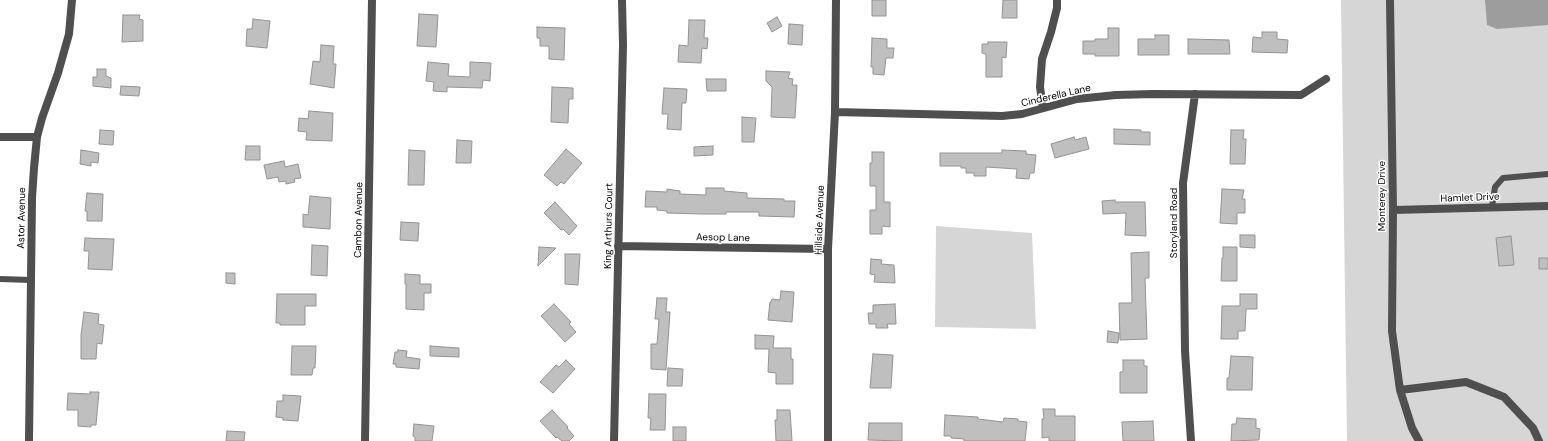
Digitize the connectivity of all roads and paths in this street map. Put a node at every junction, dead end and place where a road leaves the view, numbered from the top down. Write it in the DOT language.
graph roads {
  1 [pos="72,0"];
  2 [pos="372,0"];
  3 [pos="622,0"];
  4 [pos="836,0"];
  5 [pos="1057,0"];
  6 [pos="1390,0"];
  7 [pos="1326,79"];
  8 [pos="1195,94"];
  9 [pos="1043,108"];
  10 [pos="835,112"];
  11 [pos="0,137"];
  12 [pos="37,138"];
  13 [pos="1548,174"];
  14 [pos="1548,206"];
  15 [pos="1492,207"];
  16 [pos="1393,210"];
  17 [pos="618,246"];
  18 [pos="828,249"];
  19 [pos="0,278"];
  20 [pos="31,280"];
  21 [pos="1400,390"];
  22 [pos="29,441"];
  23 [pos="365,441"];
  24 [pos="614,441"];
  25 [pos="828,441"];
  26 [pos="1191,441"];
  27 [pos="1419,441"];
  28 [pos="1539,441"];
  1 -- 12 [label="street, Astor Avenue"];
  2 -- 23 [label="street, Cambon Avenue"];
  3 -- 17 [label="street, King Arthurs Court"];
  4 -- 10 [label="street, Hillside Avenue"];
  5 -- 9 [label="street"];
  6 -- 16 [label="street, Monterey Drive"];
  7 -- 8 [label="street, Cinderella Lane"];
  8 -- 9 [label="street, Cinderella Lane"];
  8 -- 26 [label="street, Storyland Road"];
  9 -- 10 [label="street, Cinderella Lane"];
  10 -- 18 [label="street, Hillside Avenue"];
  11 -- 12 [label="street"];
  12 -- 20 [label="street, Astor Avenue"];
  13 -- 15 [label="lane"];
  14 -- 15 [label="street, Hamlet Drive"];
  15 -- 16 [label="street, Hamlet Drive"];
  16 -- 21 [label="street, Monterey Drive"];
  17 -- 18 [label="street, Aesop Lane"];
  17 -- 24 [label="street, King Arthurs Court"];
  18 -- 25 [label="street, Hillside Avenue"];
  19 -- 20 [label="lane"];
  20 -- 22 [label="street, Astor Avenue"];
  21 -- 27 [label="street, Monterey Drive"];
  21 -- 28 [label="street"];
}
